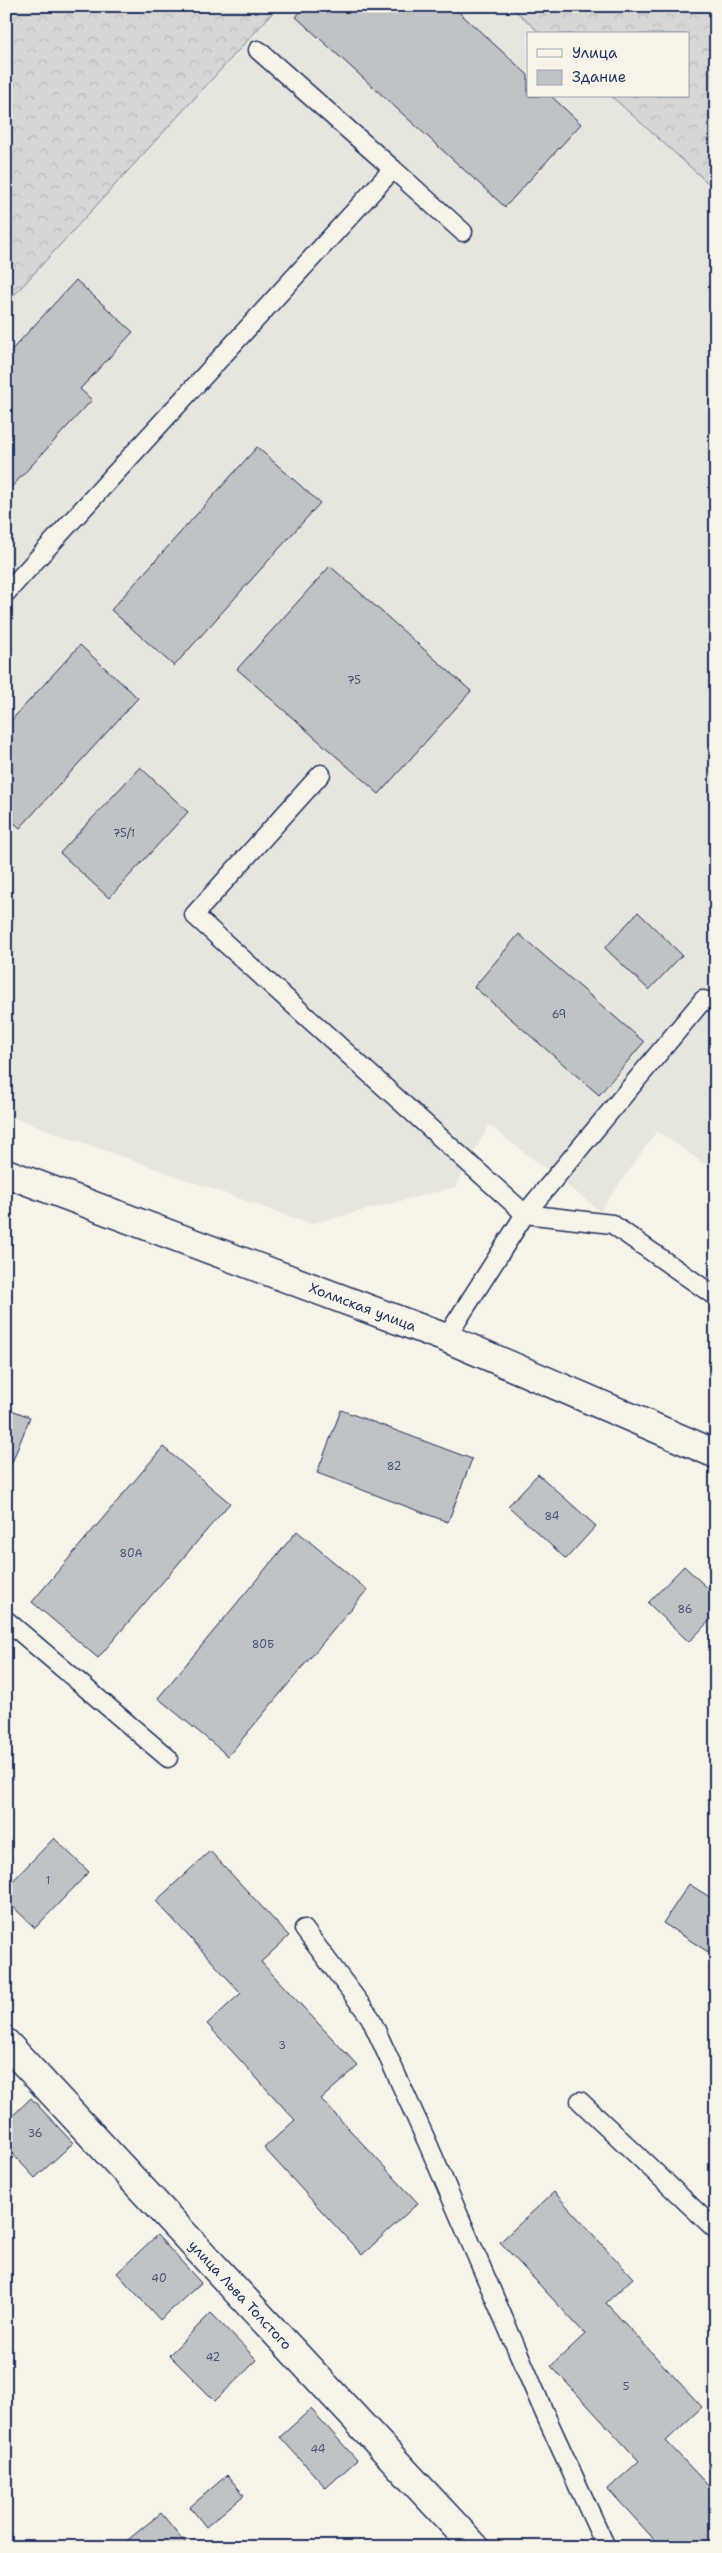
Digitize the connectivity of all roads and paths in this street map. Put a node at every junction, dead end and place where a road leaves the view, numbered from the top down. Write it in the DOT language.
graph roads {
  1 [pos="258,50"];
  2 [pos="393,169"];
  3 [pos="463,232"];
  4 [pos="6,594"];
  5 [pos="320,774"];
  6 [pos="716,1003"];
  7 [pos="6,1173"];
  8 [pos="525,1214"];
  9 [pos="716,1297"];
  10 [pos="446,1338"];
  11 [pos="716,1454"];
  12 [pos="6,1620"];
  13 [pos="168,1758"];
  14 [pos="304,1929"];
  15 [pos="6,2043"];
  16 [pos="580,2101"];
  17 [pos="716,2230"];
  18 [pos="475,2547"];
  19 [pos="606,2547"];
  1 -- 2 [label="lane"];
  2 -- 3 [label="lane"];
  2 -- 4 [label="lane"];
  5 -- 8 [label="lane"];
  6 -- 8 [label="lane"];
  7 -- 10 [label="main road, Холмская улица"];
  8 -- 9 [label="lane"];
  8 -- 10 [label="lane"];
  10 -- 11 [label="main road, Холмская улица"];
  12 -- 13 [label="lane"];
  14 -- 19 [label="lane"];
  15 -- 18 [label="main road, улица Льва Толстого"];
  16 -- 17 [label="lane"];
}
